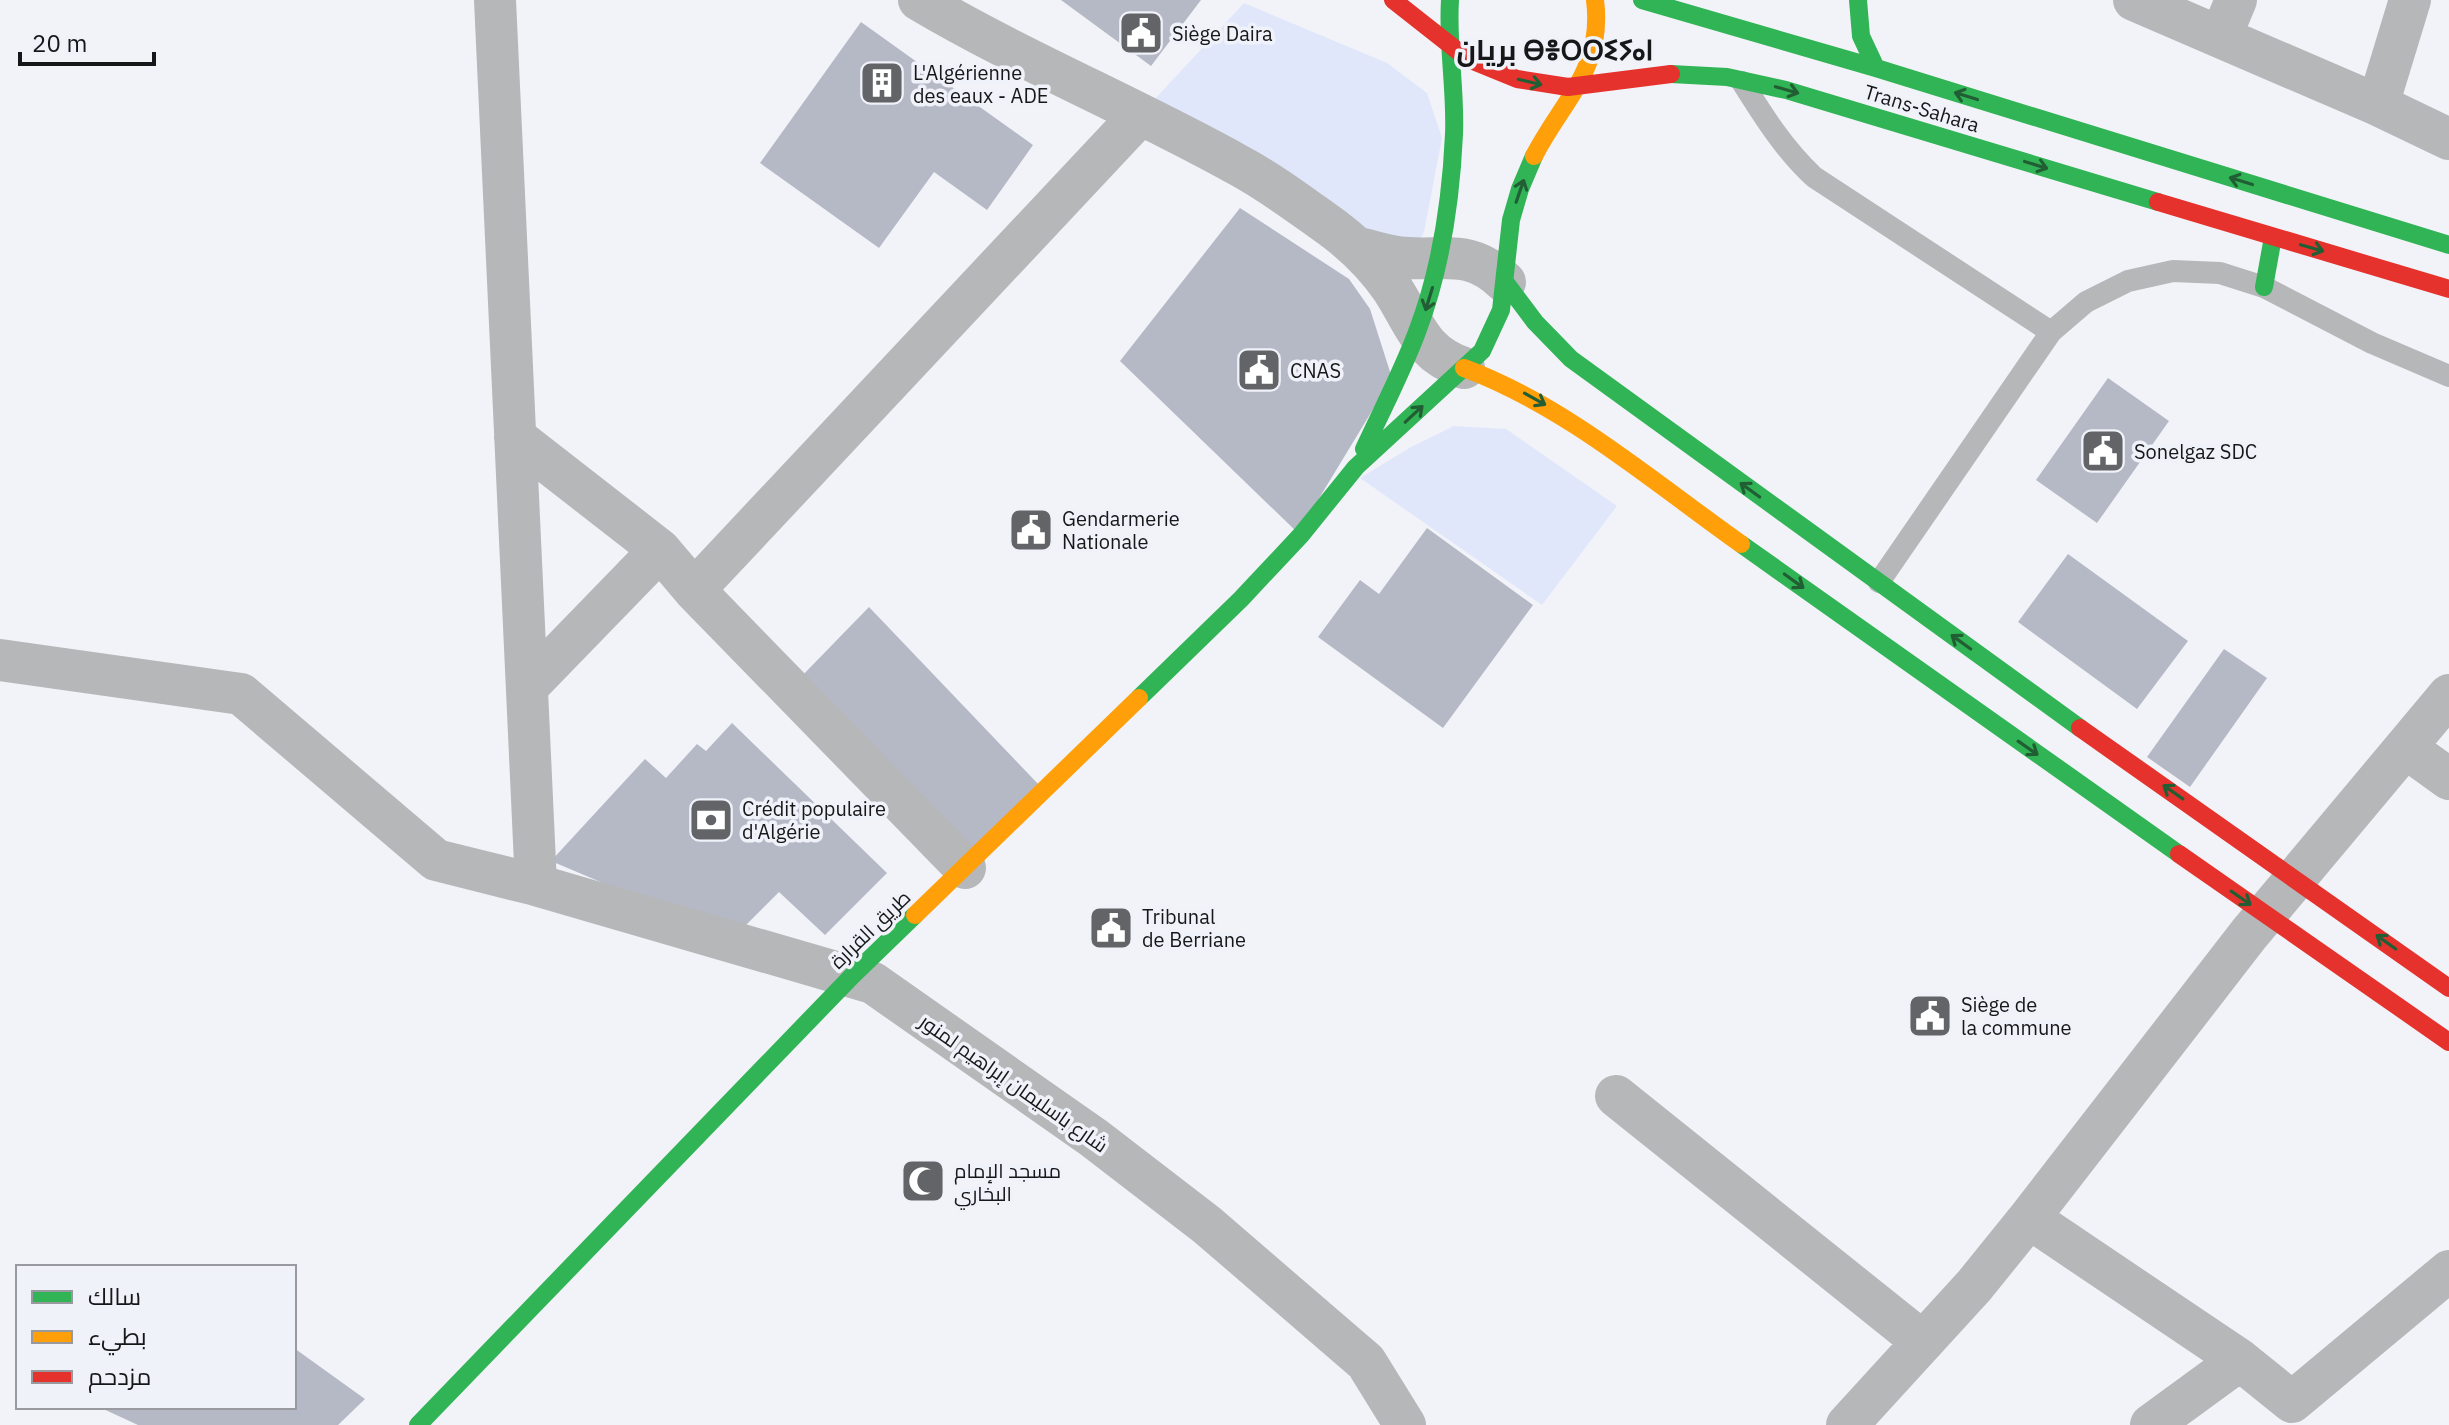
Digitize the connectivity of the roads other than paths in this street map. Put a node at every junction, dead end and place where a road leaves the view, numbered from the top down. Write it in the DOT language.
graph roads {
  1 [pos="495,0"];
  2 [pos="919,0"];
  3 [pos="1393,0"];
  4 [pos="1450,0"];
  5 [pos="1595,0"];
  6 [pos="1642,0"];
  7 [pos="1858,0"];
  8 [pos="2134,0"];
  9 [pos="2410,0"];
  10 [pos="1710,6"];
  11 [pos="2228,18"];
  12 [pos="1449,48"];
  13 [pos="1876,68"];
  14 [pos="1739,78"];
  15 [pos="1578,87"];
  16 [pos="2378,105"];
  17 [pos="1140,115"];
  18 [pos="2449,139"];
  19 [pos="2273,237"];
  20 [pos="2449,245"];
  21 [pos="1359,248"];
  22 [pos="1439,258"];
  23 [pos="1505,282"];
  24 [pos="2264,287"];
  25 [pos="2449,289"];
  26 [pos="2051,332"];
  27 [pos="1417,333"];
  28 [pos="1464,368"];
  29 [pos="2449,376"];
  30 [pos="515,437"];
  31 [pos="1356,467"];
  32 [pos="660,550"];
  33 [pos="1879,582"];
  34 [pos="694,590"];
  35 [pos="0,660"];
  36 [pos="527,687"];
  37 [pos="2449,695"];
  38 [pos="2008,705"];
  39 [pos="2406,748"];
  40 [pos="2449,779"];
  41 [pos="965,868"];
  42 [pos="2297,879"];
  43 [pos="536,885"];
  44 [pos="2266,915"];
  45 [pos="852,976"];
  46 [pos="2449,988"];
  47 [pos="2449,1042"];
  48 [pos="1616,1096"];
  49 [pos="2029,1218"];
  50 [pos="2449,1271"];
  51 [pos="1923,1342"];
  52 [pos="2240,1360"];
  53 [pos="418,1425"];
  54 [pos="1405,1425"];
  55 [pos="1847,1425"];
  56 [pos="2151,1425"];
  1 -- 30 [label="street"];
  2 -- 17 [label="street"];
  3 -- 12 [label="main road, Trans-Sahara"];
  4 -- 12 [label="main road"];
  5 -- 15 [label="main road"];
  6 -- 10 [label="main road, Trans-Sahara"];
  7 -- 13 [label="main road"];
  8 -- 11 [label="street"];
  9 -- 16 [label="street"];
  10 -- 13 [label="main road, Trans-Sahara"];
  11 -- 16 [label="street"];
  12 -- 15 [label="main road, Trans-Sahara, one-way"];
  12 -- 22 [label="main road"];
  20 -- 13 [label="main road, Trans-Sahara, one-way"];
  14 -- 15 [label="main road, Trans-Sahara"];
  14 -- 19 [label="main road, Trans-Sahara, one-way"];
  14 -- 26 [label="lane"];
  23 -- 15 [label="main road, one-way"];
  16 -- 18 [label="street"];
  17 -- 21 [label="street"];
  17 -- 34 [label="street"];
  19 -- 24 [label="main road"];
  19 -- 25 [label="main road, Trans-Sahara, one-way"];
  21 -- 22 [label="street"];
  21 -- 27 [label="street"];
  22 -- 23 [label="street"];
  22 -- 27 [label="main road, one-way"];
  23 -- 28 [label="main road"];
  33 -- 23 [label="main road, one-way"];
  24 -- 26 [label="lane"];
  24 -- 29 [label="lane"];
  26 -- 33 [label="lane"];
  27 -- 28 [label="street"];
  27 -- 31 [label="main road"];
  31 -- 28 [label="main road, one-way"];
  28 -- 38 [label="main road, one-way"];
  30 -- 32 [label="street"];
  30 -- 36 [label="street"];
  31 -- 41 [label="main road, طريق القرارة"];
  32 -- 34 [label="street"];
  32 -- 36 [label="street"];
  38 -- 33 [label="main road, one-way"];
  34 -- 41 [label="street"];
  35 -- 43 [label="street, شارع باسليمان إبراهيم لمنور"];
  36 -- 43 [label="street"];
  37 -- 39 [label="street"];
  42 -- 38 [label="main road, one-way"];
  38 -- 44 [label="main road, one-way"];
  39 -- 40 [label="street"];
  39 -- 42 [label="street"];
  41 -- 45 [label="main road, طريق القرارة"];
  42 -- 44 [label="street"];
  46 -- 42 [label="main road, one-way"];
  43 -- 45 [label="street, شارع باسليمان إبراهيم لمنور"];
  44 -- 47 [label="main road"];
  44 -- 49 [label="street"];
  45 -- 53 [label="main road, طريق القرارة"];
  45 -- 54 [label="street, شارع باسليمان إبراهيم لمنور"];
  48 -- 51 [label="street"];
  49 -- 51 [label="street"];
  49 -- 52 [label="street"];
  50 -- 52 [label="street"];
  51 -- 55 [label="street"];
  52 -- 56 [label="street"];
}
